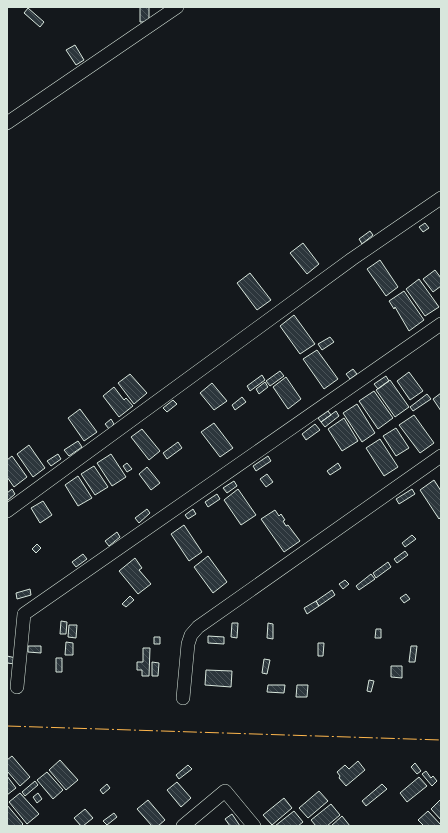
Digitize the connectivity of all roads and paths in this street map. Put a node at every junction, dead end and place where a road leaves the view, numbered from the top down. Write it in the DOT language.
graph roads {
  1 [pos="177,7"];
  2 [pos="7,124"];
  3 [pos="441,198"];
  4 [pos="441,324"];
  5 [pos="441,456"];
  6 [pos="7,511"];
  7 [pos="17,686"];
  8 [pos="183,698"];
  9 [pos="183,826"];
  10 [pos="254,826"];
  1 -- 2 [label="street"];
  3 -- 6 [label="street"];
  4 -- 7 [label="street"];
  5 -- 8 [label="street"];
  9 -- 10 [label="street"];
}
